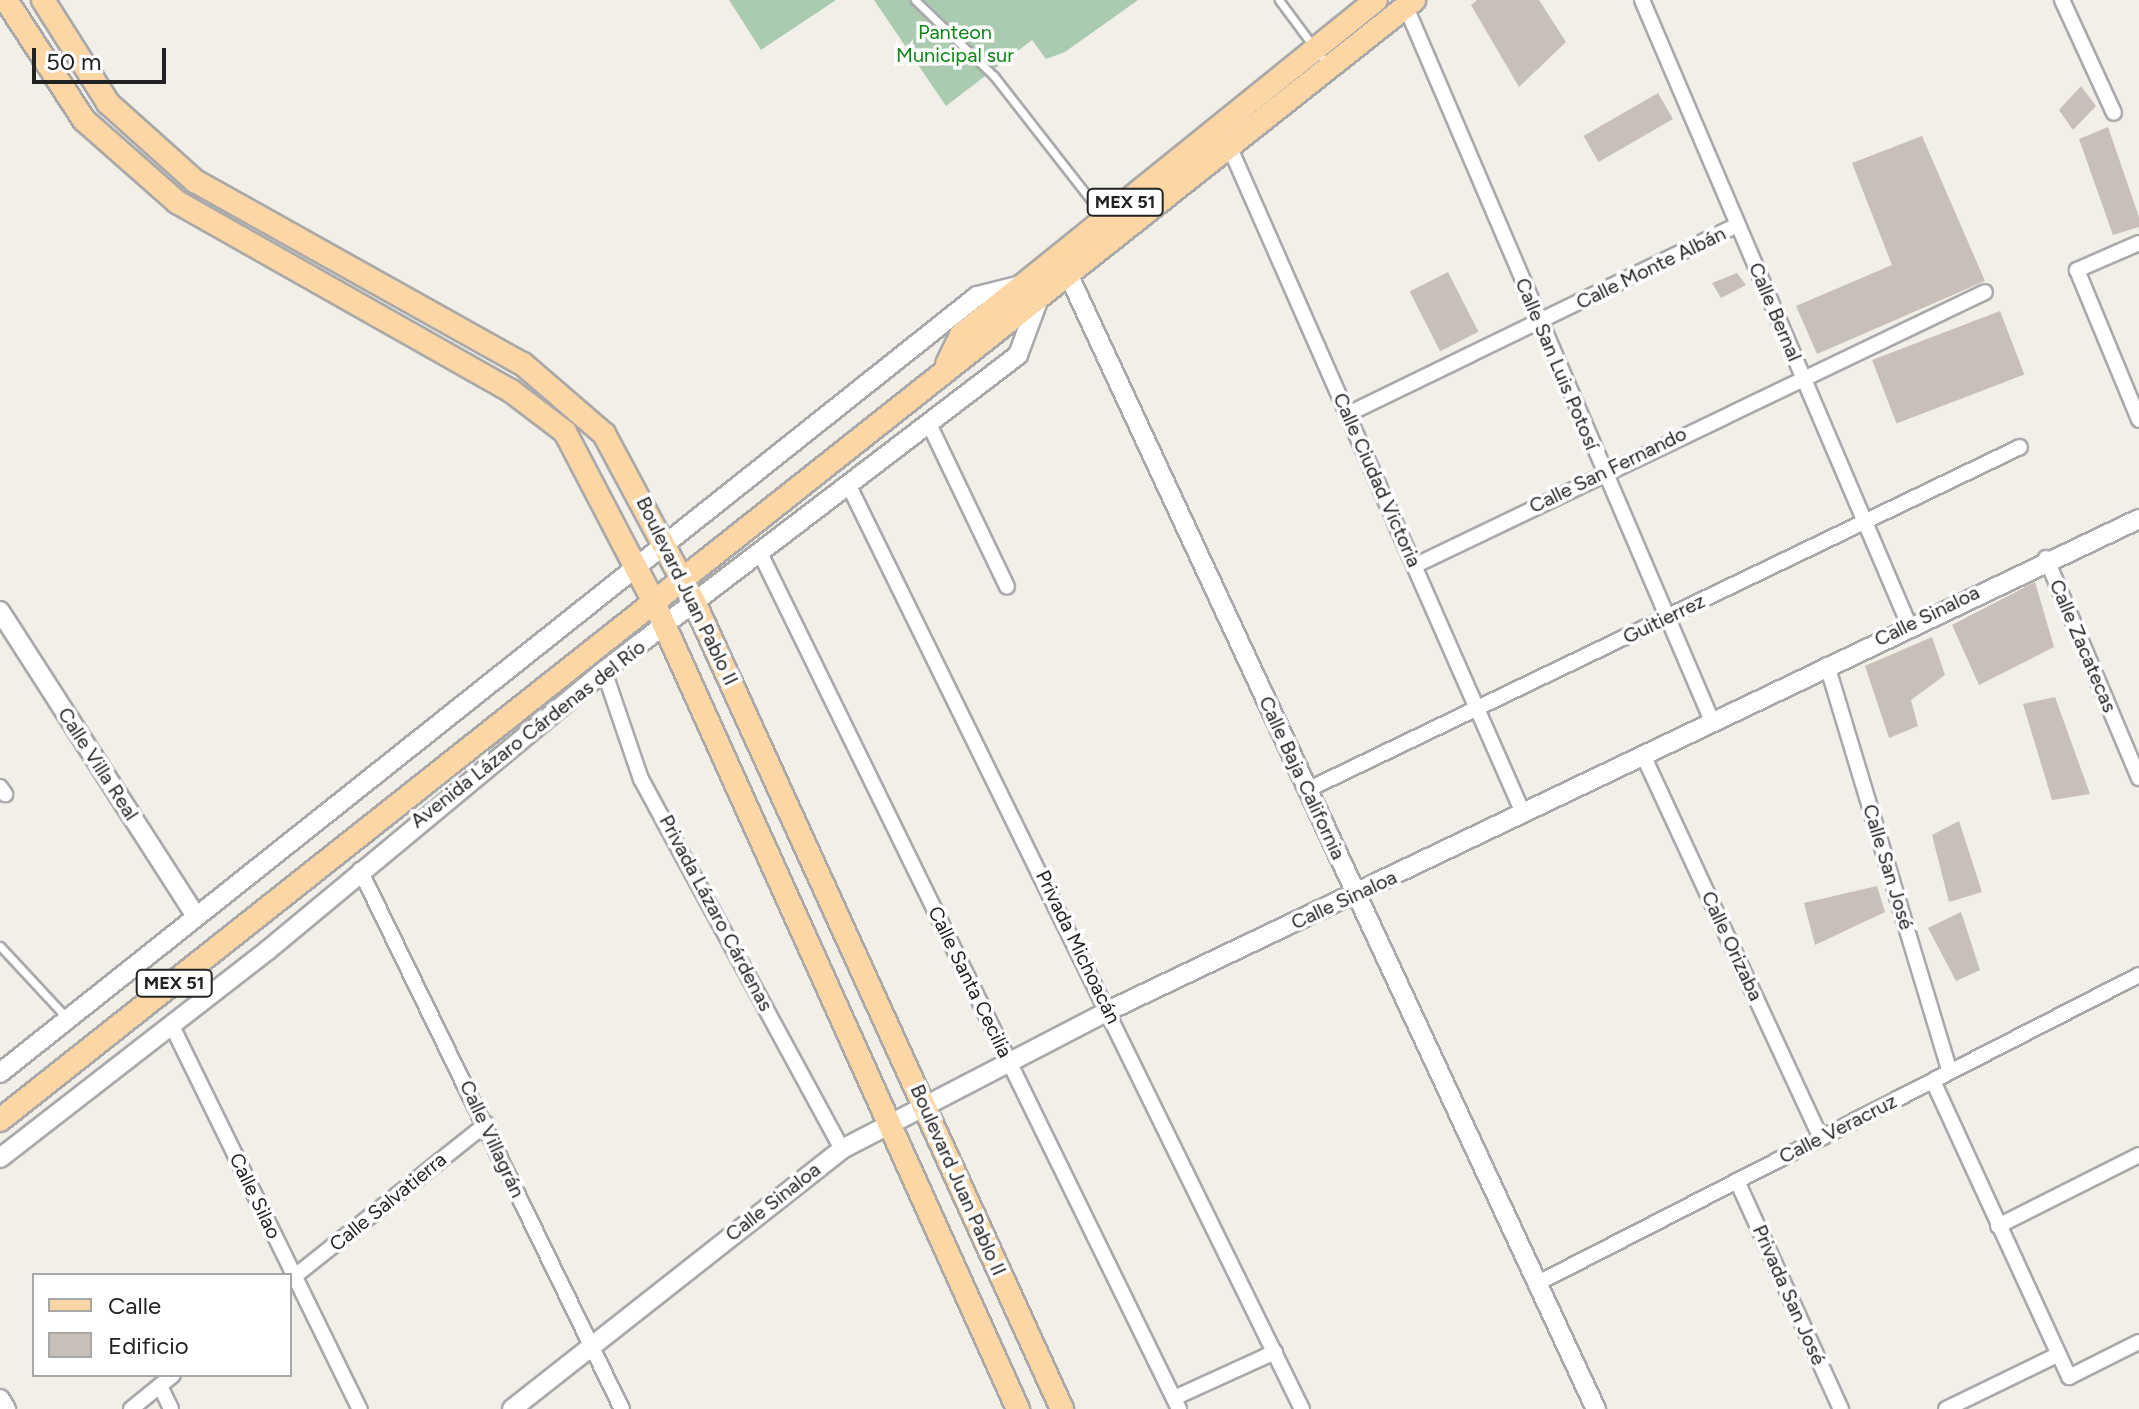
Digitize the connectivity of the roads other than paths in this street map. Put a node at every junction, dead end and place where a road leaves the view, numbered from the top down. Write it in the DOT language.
graph roads {
  1 [pos="6,0"];
  2 [pos="915,0"];
  3 [pos="1279,0"];
  4 [pos="1376,0"];
  5 [pos="1642,0"];
  6 [pos="2062,0"];
  7 [pos="47,2"];
  8 [pos="1410,3"];
  9 [pos="1315,49"];
  10 [pos="1329,68"];
  11 [pos="2114,113"];
  12 [pos="1230,148"];
  13 [pos="1105,219"];
  14 [pos="1738,225"];
  15 [pos="2139,243"];
  16 [pos="1069,276"];
  17 [pos="1985,292"];
  18 [pos="1031,293"];
  19 [pos="1539,321"];
  20 [pos="1802,375"];
  21 [pos="1348,414"];
  22 [pos="2139,420"];
  23 [pos="930,426"];
  24 [pos="2020,447"];
  25 [pos="1603,473"];
  26 [pos="850,488"];
  27 [pos="2139,519"];
  28 [pos="1865,522"];
  29 [pos="665,542"];
  30 [pos="761,555"];
  31 [pos="2046,558"];
  32 [pos="1414,566"];
  33 [pos="637,567"];
  34 [pos="683,578"];
  35 [pos="1007,587"];
  36 [pos="653,600"];
  37 [pos="695,604"];
  38 [pos="0,611"];
  39 [pos="1666,618"];
  40 [pos="1909,625"];
  41 [pos="664,627"];
  42 [pos="1827,665"];
  43 [pos="604,671"];
  44 [pos="1477,709"];
  45 [pos="1712,721"];
  46 [pos="1643,755"];
  47 [pos="2139,778"];
  48 [pos="1307,790"];
  49 [pos="1523,813"];
  50 [pos="360,870"];
  51 [pos="1356,895"];
  52 [pos="196,916"];
  53 [pos="0,946"];
  54 [pos="2139,975"];
  55 [pos="1110,1010"];
  56 [pos="68,1019"];
  57 [pos="172,1026"];
  58 [pos="1009,1063"];
  59 [pos="1949,1070"];
  60 [pos="0,1073"];
  61 [pos="1933,1081"];
  62 [pos="926,1111"];
  63 [pos="0,1120"];
  64 [pos="486,1124"];
  65 [pos="891,1127"];
  66 [pos="1821,1138"];
  67 [pos="842,1149"];
  68 [pos="2139,1155"];
  69 [pos="0,1158"];
  70 [pos="1737,1181"];
  71 [pos="1998,1226"];
  72 [pos="290,1273"];
  73 [pos="292,1278"];
  74 [pos="1538,1283"];
  75 [pos="2139,1342"];
  76 [pos="589,1345"];
  77 [pos="1275,1352"];
  78 [pos="2057,1355"];
  79 [pos="171,1377"];
  80 [pos="160,1386"];
  81 [pos="0,1399"];
  82 [pos="1177,1404"];
  83 [pos="6,1409"];
  84 [pos="131,1409"];
  85 [pos="171,1409"];
  86 [pos="360,1409"];
  87 [pos="512,1409"];
  88 [pos="622,1409"];
  89 [pos="1018,1409"];
  90 [pos="1062,1409"];
  91 [pos="1302,1409"];
  92 [pos="1596,1409"];
  93 [pos="1841,1409"];
  94 [pos="1946,1409"];
  1 -- 33 [label="main road, Boulevard Juan Pablo II"];
  2 -- 13 [label="lane"];
  3 -- 9 [label="lane"];
  4 -- 9 [label="main road, Avenida Lázaro Cárdenas del Río / MEX 51"];
  5 -- 14 [label="street, Calle Bernal"];
  6 -- 11 [label="street"];
  7 -- 29 [label="main road, Boulevard Juan Pablo II"];
  8 -- 10 [label="main road, Avenida Lázaro Cárdenas del Río / MEX 51"];
  8 -- 19 [label="street, Calle San Luis Potosí"];
  9 -- 10 [label="lane"];
  9 -- 13 [label="main road, Avenida Lázaro Cárdenas del Río / MEX 51"];
  10 -- 12 [label="main road, Avenida Lázaro Cárdenas del Río / MEX 51"];
  12 -- 16 [label="main road, Avenida Lázaro Cárdenas del Río / MEX 51"];
  12 -- 21 [label="street, Calle Ciudad Victoria"];
  13 -- 18 [label="main road, Avenida Lázaro Cárdenas del Río / MEX 51"];
  14 -- 19 [label="street, Calle Monte Albán"];
  14 -- 20 [label="street, Calle Bernal"];
  15 -- 22 [label="street"];
  16 -- 18 [label="main road, Avenida Lázaro Cárdenas del Río / MEX 51"];
  16 -- 48 [label="street, Calle Baja California"];
  17 -- 20 [label="street, Calle San Fernando"];
  18 -- 23 [label="street, Avenida Lázaro Cárdenas del Río"];
  18 -- 29 [label="street, Avenida Lázaro Cárdenas del Río"];
  18 -- 34 [label="main road, Avenida Lázaro Cárdenas del Río / MEX 51"];
  19 -- 21 [label="street, Calle Monte Albán"];
  19 -- 25 [label="street, Calle San Luis Potosí"];
  20 -- 25 [label="street, Calle San Fernando"];
  20 -- 28 [label="street, Calle Bernal"];
  21 -- 32 [label="street, Calle Ciudad Victoria"];
  23 -- 26 [label="street, Avenida Lázaro Cárdenas del Río"];
  23 -- 35 [label="street"];
  24 -- 28 [label="street, Guitierrez"];
  25 -- 32 [label="street, Calle San Fernando"];
  25 -- 39 [label="street, Calle San Luis Potosí"];
  26 -- 30 [label="street, Avenida Lázaro Cárdenas del Río"];
  26 -- 55 [label="street, Privada Michoacán"];
  27 -- 31 [label="street, Calle Sinaloa"];
  28 -- 39 [label="street, Guitierrez"];
  28 -- 40 [label="street, Calle Bernal"];
  29 -- 33 [label="street, Avenida Lázaro Cárdenas del Río"];
  29 -- 34 [label="main road, Boulevard Juan Pablo II"];
  30 -- 37 [label="street, Avenida Lázaro Cárdenas del Río"];
  30 -- 58 [label="street, Calle Santa Cecilia"];
  31 -- 40 [label="street, Calle Sinaloa"];
  31 -- 47 [label="street, Calle Zacatecas"];
  32 -- 44 [label="street, Calle Ciudad Victoria"];
  33 -- 36 [label="main road, Boulevard Juan Pablo II"];
  33 -- 52 [label="street, Avenida Lázaro Cárdenas del Río"];
  34 -- 36 [label="main road, Avenida Lázaro Cárdenas del Río / MEX 51"];
  34 -- 37 [label="main road, Boulevard Juan Pablo II"];
  36 -- 41 [label="main road, Boulevard Juan Pablo II"];
  36 -- 63 [label="main road, Avenida Lázaro Cárdenas del Río / MEX 51"];
  37 -- 41 [label="street, Avenida Lázaro Cárdenas del Río"];
  37 -- 62 [label="main road, Boulevard Juan Pablo II"];
  38 -- 52 [label="street, Calle Villa Real"];
  39 -- 44 [label="street, Guitierrez"];
  39 -- 45 [label="street, Calle San Luis Potosí"];
  40 -- 42 [label="street, Calle Sinaloa"];
  41 -- 43 [label="street, Avenida Lázaro Cárdenas del Río"];
  41 -- 65 [label="main road, Boulevard Juan Pablo II"];
  42 -- 45 [label="street, Calle Sinaloa"];
  42 -- 59 [label="street, Calle San José"];
  43 -- 50 [label="street, Avenida Lázaro Cárdenas del Río"];
  43 -- 67 [label="street, Privada Lázaro Cárdenas"];
  44 -- 48 [label="street, Guitierrez"];
  44 -- 49 [label="street, Calle Ciudad Victoria"];
  45 -- 46 [label="street, Calle Sinaloa"];
  46 -- 49 [label="street, Calle Sinaloa"];
  46 -- 66 [label="street, Calle Orizaba"];
  48 -- 51 [label="street, Calle Baja California"];
  49 -- 51 [label="street, Calle Sinaloa"];
  50 -- 57 [label="street, Avenida Lázaro Cárdenas del Río"];
  50 -- 64 [label="street, Calle Villagrán"];
  51 -- 55 [label="street, Calle Sinaloa"];
  51 -- 74 [label="street, Calle Baja California"];
  52 -- 56 [label="street, Avenida Lázaro Cárdenas del Río"];
  53 -- 56 [label="lane"];
  54 -- 59 [label="street, Calle Veracruz"];
  55 -- 58 [label="street, Calle Sinaloa"];
  55 -- 77 [label="street, Privada Michoacán"];
  56 -- 60 [label="street, Avenida Lázaro Cárdenas del Río"];
  57 -- 69 [label="street, Avenida Lázaro Cárdenas del Río"];
  57 -- 72 [label="street, Calle Silao"];
  58 -- 62 [label="street, Calle Sinaloa"];
  58 -- 82 [label="street, Calle Santa Cecilia"];
  59 -- 61 [label="street, Calle Veracruz"];
  61 -- 66 [label="street, Calle Veracruz"];
  61 -- 71 [label="street"];
  62 -- 65 [label="street, Calle Sinaloa"];
  62 -- 90 [label="main road, Boulevard Juan Pablo II"];
  64 -- 73 [label="street, Calle Salvatierra"];
  64 -- 76 [label="street, Calle Villagrán"];
  65 -- 67 [label="street, Calle Sinaloa"];
  65 -- 89 [label="main road, Boulevard Juan Pablo II"];
  66 -- 70 [label="street, Calle Veracruz"];
  67 -- 76 [label="street, Calle Sinaloa"];
  68 -- 71 [label="street"];
  70 -- 74 [label="street, Calle Veracruz"];
  70 -- 93 [label="street, Privada San José"];
  71 -- 78 [label="street"];
  73 -- 86 [label="street, Calle Silao"];
  74 -- 92 [label="street, Calle Baja California"];
  75 -- 78 [label="street"];
  76 -- 87 [label="street, Calle Sinaloa"];
  76 -- 88 [label="street, Calle Villagrán"];
  77 -- 82 [label="street"];
  77 -- 91 [label="street, Privada Michoacán"];
  78 -- 94 [label="street"];
  79 -- 80 [label="street"];
  80 -- 84 [label="street"];
  80 -- 85 [label="street"];
  81 -- 83 [label="street"];
}
